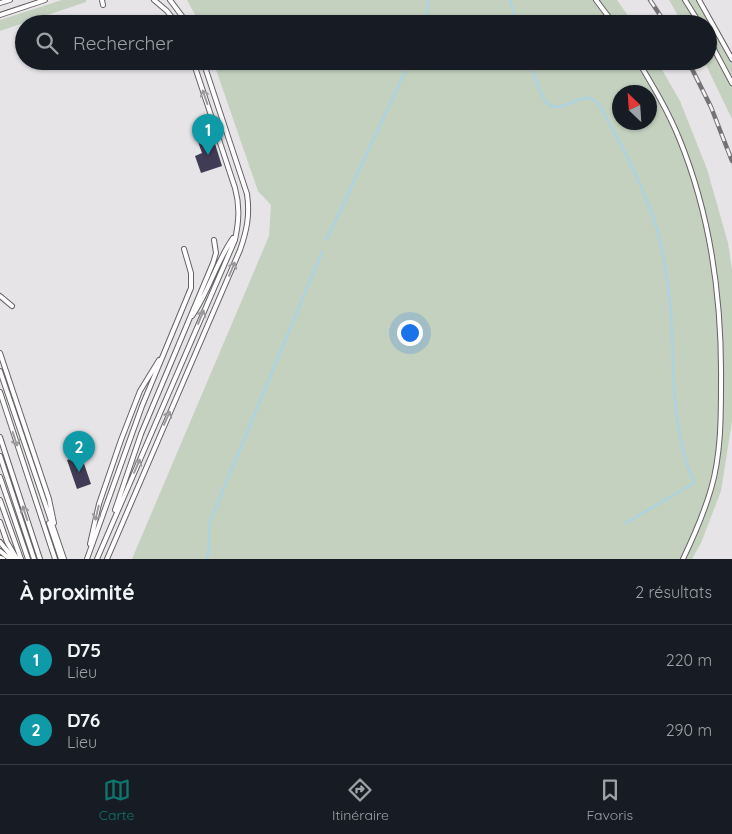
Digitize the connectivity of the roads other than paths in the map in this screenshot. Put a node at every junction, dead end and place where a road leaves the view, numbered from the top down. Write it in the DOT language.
graph roads {
  1 [pos="10,0"];
  2 [pos="45,0"];
  3 [pos="154,0"];
  4 [pos="170,0"];
  5 [pos="596,0"];
  6 [pos="685,0"];
  7 [pos="699,0"];
  8 [pos="0,3"];
  9 [pos="0,15"];
  10 [pos="170,15"];
  11 [pos="181,15"];
  12 [pos="607,15"];
  13 [pos="694,15"];
  14 [pos="707,15"];
  15 [pos="717,32"];
  16 [pos="717,55"];
  17 [pos="732,59"];
  18 [pos="196,70"];
  19 [pos="206,70"];
  20 [pos="643,70"];
  21 [pos="732,83"];
  22 [pos="236,234"];
  23 [pos="214,240"];
  24 [pos="184,249"];
  25 [pos="0,296"];
  26 [pos="12,306"];
  27 [pos="188,322"];
  28 [pos="0,353"];
  29 [pos="162,356"];
  30 [pos="0,371"];
  31 [pos="0,392"];
  32 [pos="0,437"];
  33 [pos="0,456"];
  34 [pos="0,477"];
  35 [pos="0,500"];
  36 [pos="0,522"];
  37 [pos="108,532"];
  38 [pos="57,540"];
  39 [pos="0,542"];
  40 [pos="1,555"];
  41 [pos="88,558"];
  42 [pos="8,559"];
  43 [pos="15,559"];
  44 [pos="21,559"];
  45 [pos="28,559"];
  46 [pos="34,559"];
  47 [pos="40,559"];
  48 [pos="55,559"];
  49 [pos="62,559"];
  50 [pos="97,559"];
  51 [pos="107,559"];
  52 [pos="683,559"];
  1 -- 8 [label="lane"];
  2 -- 9 [label="lane"];
  3 -- 10 [label="lane"];
  4 -- 11 [label="lane"];
  5 -- 12 [label="lane"];
  6 -- 13 [label="lane"];
  7 -- 14 [label="lane"];
  15 -- 17 [label="lane"];
  16 -- 21 [label="lane"];
  22 -- 18 [label="lane, one-way"];
  51 -- 19 [label="lane, one-way"];
  20 -- 52 [label="lane"];
  22 -- 27 [label="lane"];
  37 -- 22 [label="lane, one-way"];
  23 -- 27 [label="lane"];
  24 -- 29 [label="lane"];
  25 -- 26 [label="lane"];
  27 -- 37 [label="lane"];
  28 -- 38 [label="lane"];
  29 -- 41 [label="lane"];
  29 -- 41 [label="lane, one-way"];
  30 -- 38 [label="lane"];
  30 -- 49 [label="lane"];
  31 -- 48 [label="lane, one-way"];
  47 -- 32 [label="lane, one-way"];
  33 -- 46 [label="lane"];
  34 -- 45 [label="lane"];
  35 -- 44 [label="lane"];
  36 -- 43 [label="lane"];
  37 -- 50 [label="lane"];
  38 -- 49 [label="lane"];
  39 -- 43 [label="lane"];
  40 -- 42 [label="lane"];
}
